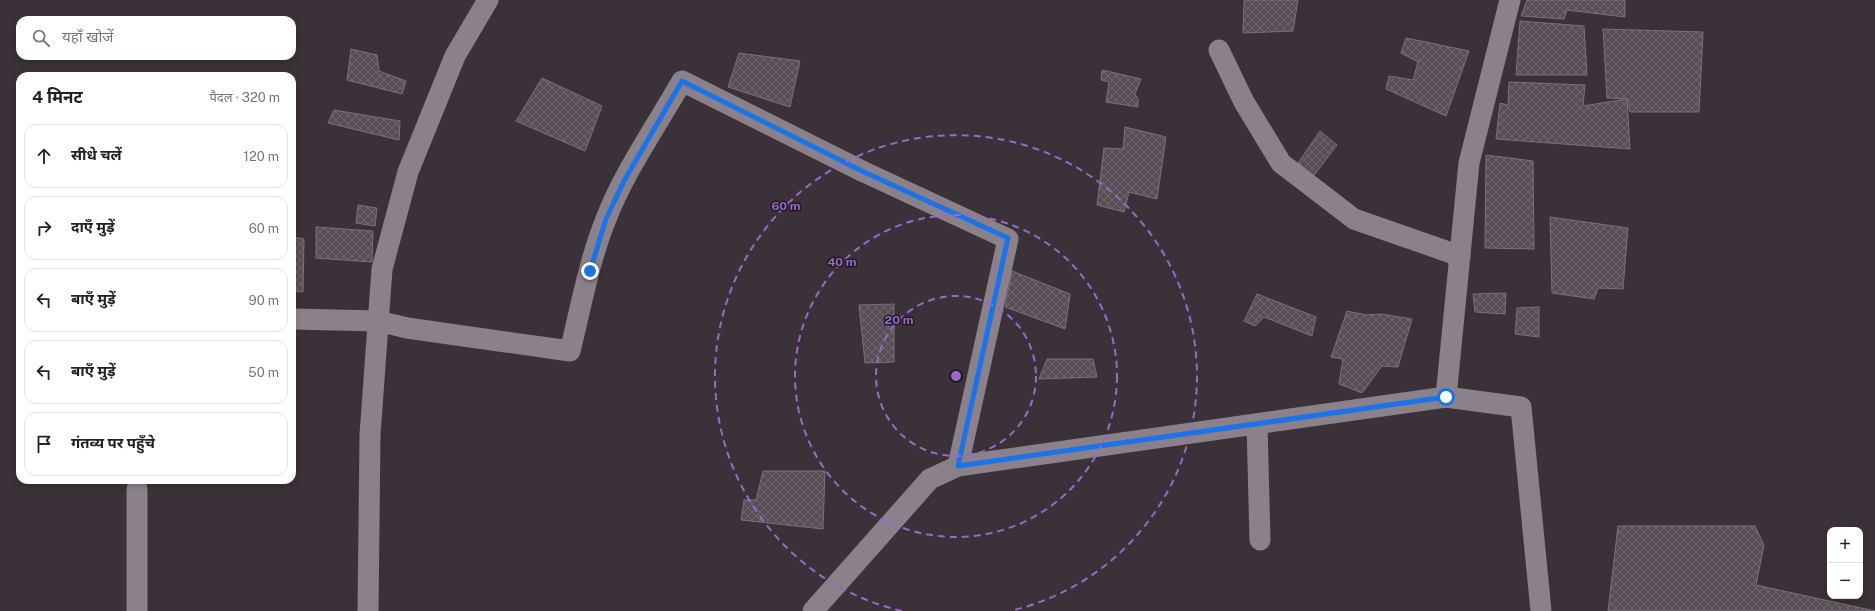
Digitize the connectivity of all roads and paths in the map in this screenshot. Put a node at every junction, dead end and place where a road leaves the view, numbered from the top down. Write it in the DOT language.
graph roads {
  1 [pos="488,0"];
  2 [pos="1510,0"];
  3 [pos="1219,50"];
  4 [pos="1460,256"];
  5 [pos="296,319"];
  6 [pos="378,321"];
  7 [pos="1446,397"];
  8 [pos="1257,424"];
  9 [pos="958,466"];
  10 [pos="137,489"];
  11 [pos="1260,540"];
  12 [pos="137,611"];
  13 [pos="368,611"];
  14 [pos="813,611"];
  15 [pos="1541,611"];
  1 -- 6 [label="street"];
  2 -- 4 [label="street"];
  3 -- 4 [label="street"];
  4 -- 7 [label="street"];
  5 -- 6 [label="street"];
  6 -- 9 [label="street"];
  6 -- 13 [label="street"];
  7 -- 8 [label="street"];
  7 -- 15 [label="street"];
  8 -- 9 [label="street"];
  8 -- 11 [label="street"];
  9 -- 14 [label="street"];
  10 -- 12 [label="street"];
}
